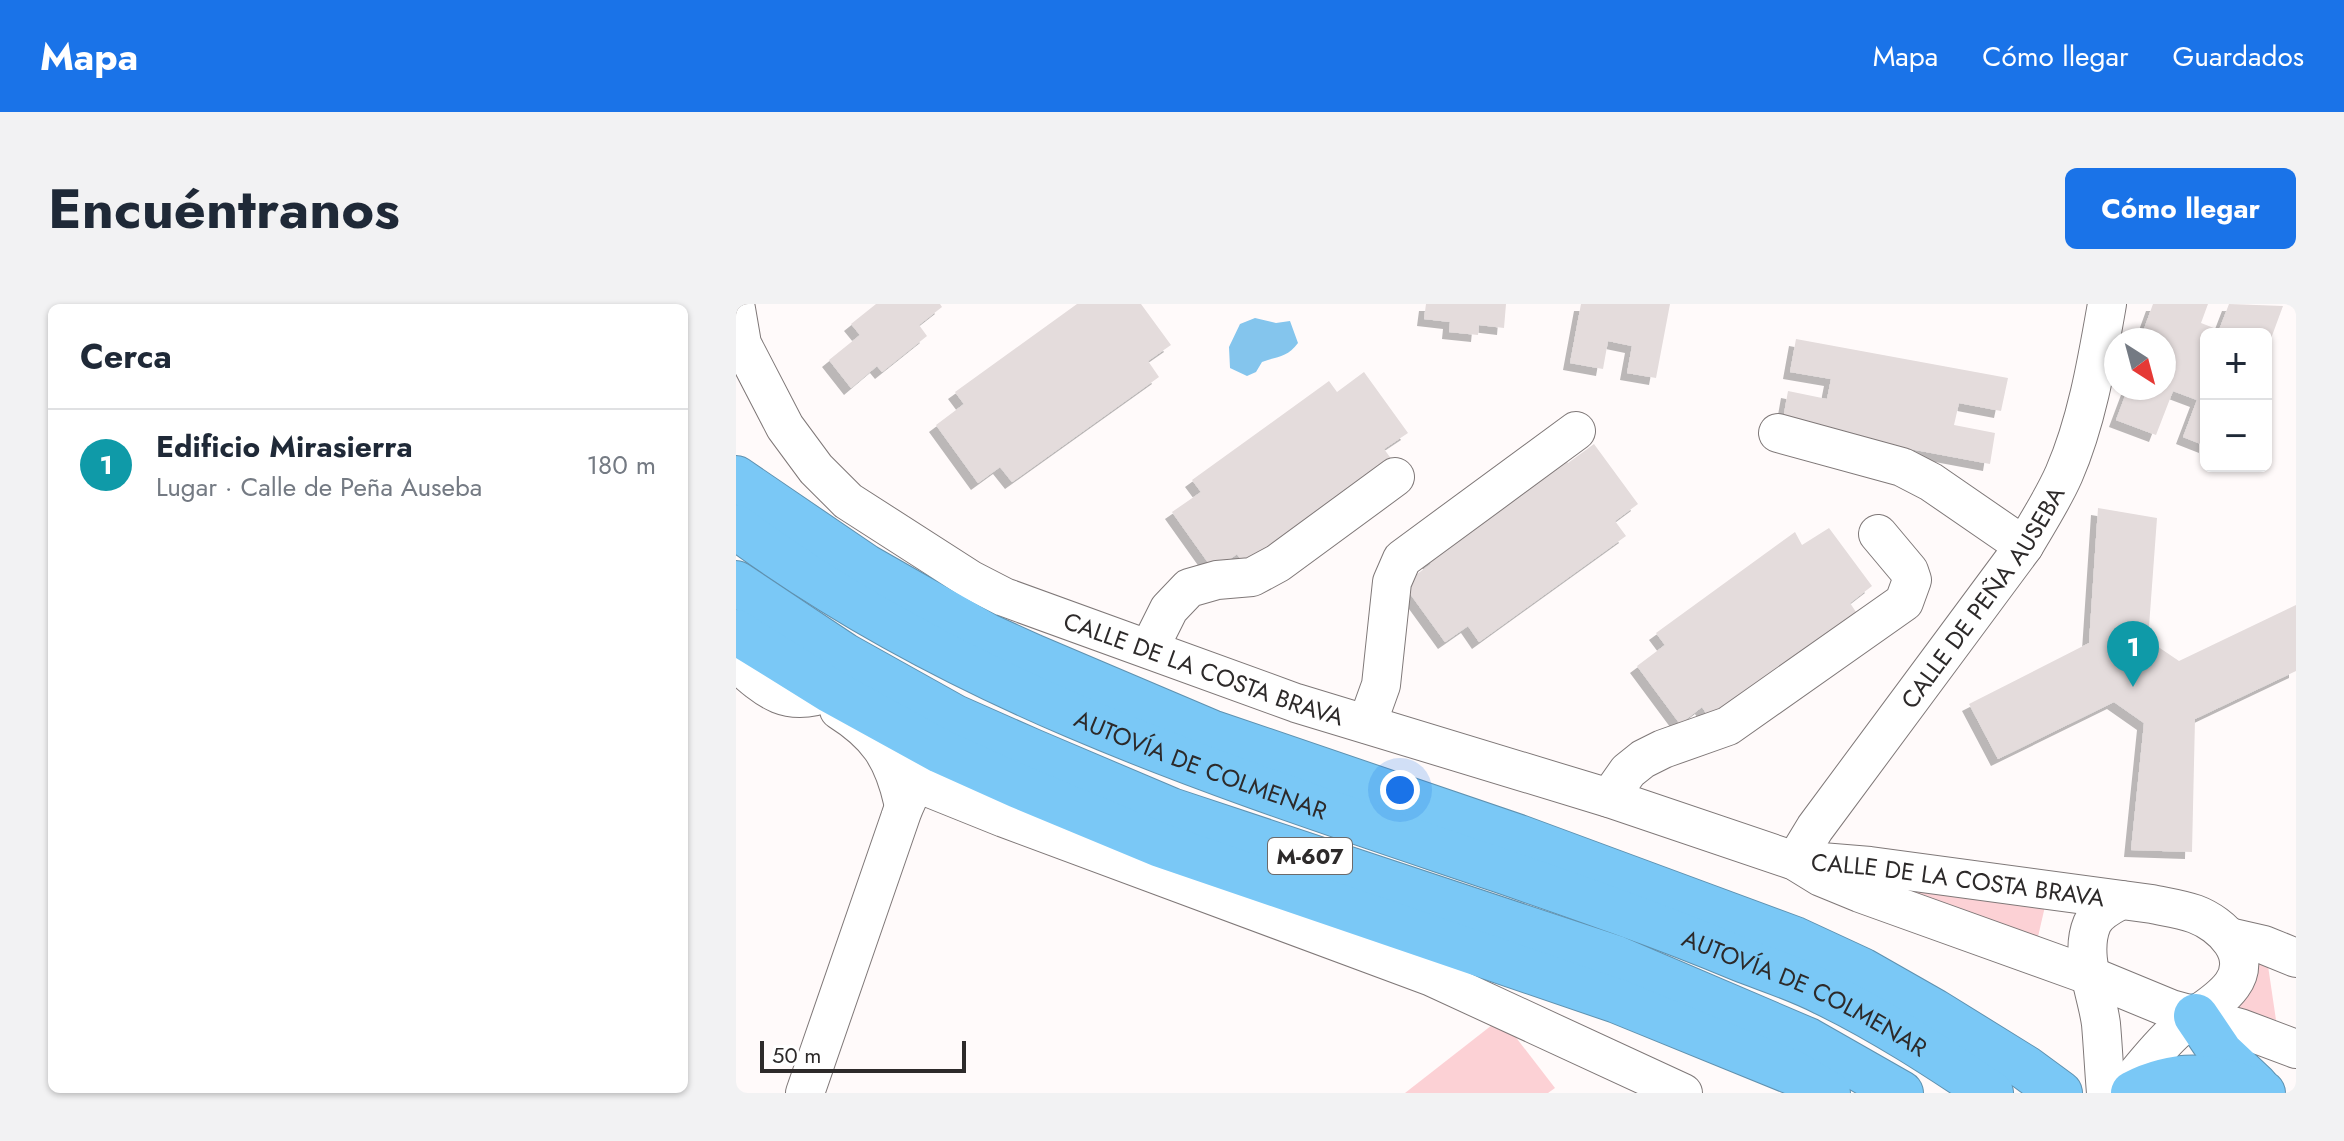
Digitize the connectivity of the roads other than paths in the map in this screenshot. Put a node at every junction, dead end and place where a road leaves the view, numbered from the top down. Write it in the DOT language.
graph roads {
  1 [pos="2107,304"];
  2 [pos="736,309"];
  3 [pos="1576,431"];
  4 [pos="1778,433"];
  5 [pos="736,458"];
  6 [pos="1395,477"];
  7 [pos="736,478"];
  8 [pos="784,510"];
  9 [pos="736,527"];
  10 [pos="1878,534"];
  11 [pos="2024,546"];
  12 [pos="736,583"];
  13 [pos="736,632"];
  14 [pos="736,647"];
  15 [pos="1149,649"];
  16 [pos="736,662"];
  17 [pos="965,667"];
  18 [pos="824,694"];
  19 [pos="1367,724"];
  20 [pos="915,788"];
  21 [pos="1609,798"];
  22 [pos="1795,861"];
  23 [pos="1657,888"];
  24 [pos="2121,900"];
  25 [pos="2229,937"];
  26 [pos="2296,958"];
  27 [pos="2091,976"];
  28 [pos="2196,1016"];
  29 [pos="2296,1049"];
  30 [pos="805,1093"];
  31 [pos="1683,1093"];
  32 [pos="1828,1093"];
  33 [pos="1901,1093"];
  34 [pos="1991,1093"];
  35 [pos="2060,1093"];
  36 [pos="2106,1093"];
  37 [pos="2121,1093"];
  38 [pos="2133,1093"];
  39 [pos="2264,1093"];
  1 -- 11 [label="street, CALLE DE PEÑA AUSEBA"];
  2 -- 15 [label="street, CALLE DE LA COSTA BRAVA"];
  3 -- 19 [label="street"];
  4 -- 11 [label="street"];
  5 -- 8 [label="highway"];
  6 -- 15 [label="street"];
  7 -- 8 [label="highway, M-607"];
  8 -- 23 [label="highway, M-607"];
  9 -- 17 [label="highway, AUTOVÍA DE COLMENAR / M-607"];
  10 -- 21 [label="street"];
  11 -- 22 [label="street, CALLE DE PEÑA AUSEBA"];
  12 -- 33 [label="highway, AUTOVÍA DE COLMENAR / M-607"];
  13 -- 18 [label="highway, M-607"];
  14 -- 18 [label="street, M-607"];
  15 -- 19 [label="street, CALLE DE LA COSTA BRAVA"];
  16 -- 18 [label="street"];
  17 -- 23 [label="highway, M-607"];
  17 -- 34 [label="highway, AUTOVÍA DE COLMENAR / M-607"];
  18 -- 20 [label="highway, M-607"];
  18 -- 20 [label="street, M-607"];
  19 -- 21 [label="street, CALLE DE LA COSTA BRAVA"];
  20 -- 30 [label="street"];
  20 -- 31 [label="street"];
  20 -- 32 [label="highway, M-607"];
  21 -- 22 [label="street, CALLE DE LA COSTA BRAVA"];
  22 -- 24 [label="street, CALLE DE LA COSTA BRAVA"];
  22 -- 27 [label="street, CALLE DE LA COSTA BRAVA"];
  23 -- 35 [label="highway, M-607"];
  24 -- 25 [label="street, CALLE DE LA COSTA BRAVA"];
  24 -- 27 [label="street, CALLE DE LA COSTA BRAVA"];
  25 -- 26 [label="street, CALLE DE LA COSTA BRAVA"];
  25 -- 28 [label="street"];
  27 -- 28 [label="street, CALLE DE LA COSTA BRAVA"];
  27 -- 36 [label="street"];
  28 -- 29 [label="street, CALLE DE LA COSTA BRAVA"];
  28 -- 37 [label="street"];
  28 -- 39 [label="highway"];
  38 -- 39 [label="highway"];
}
